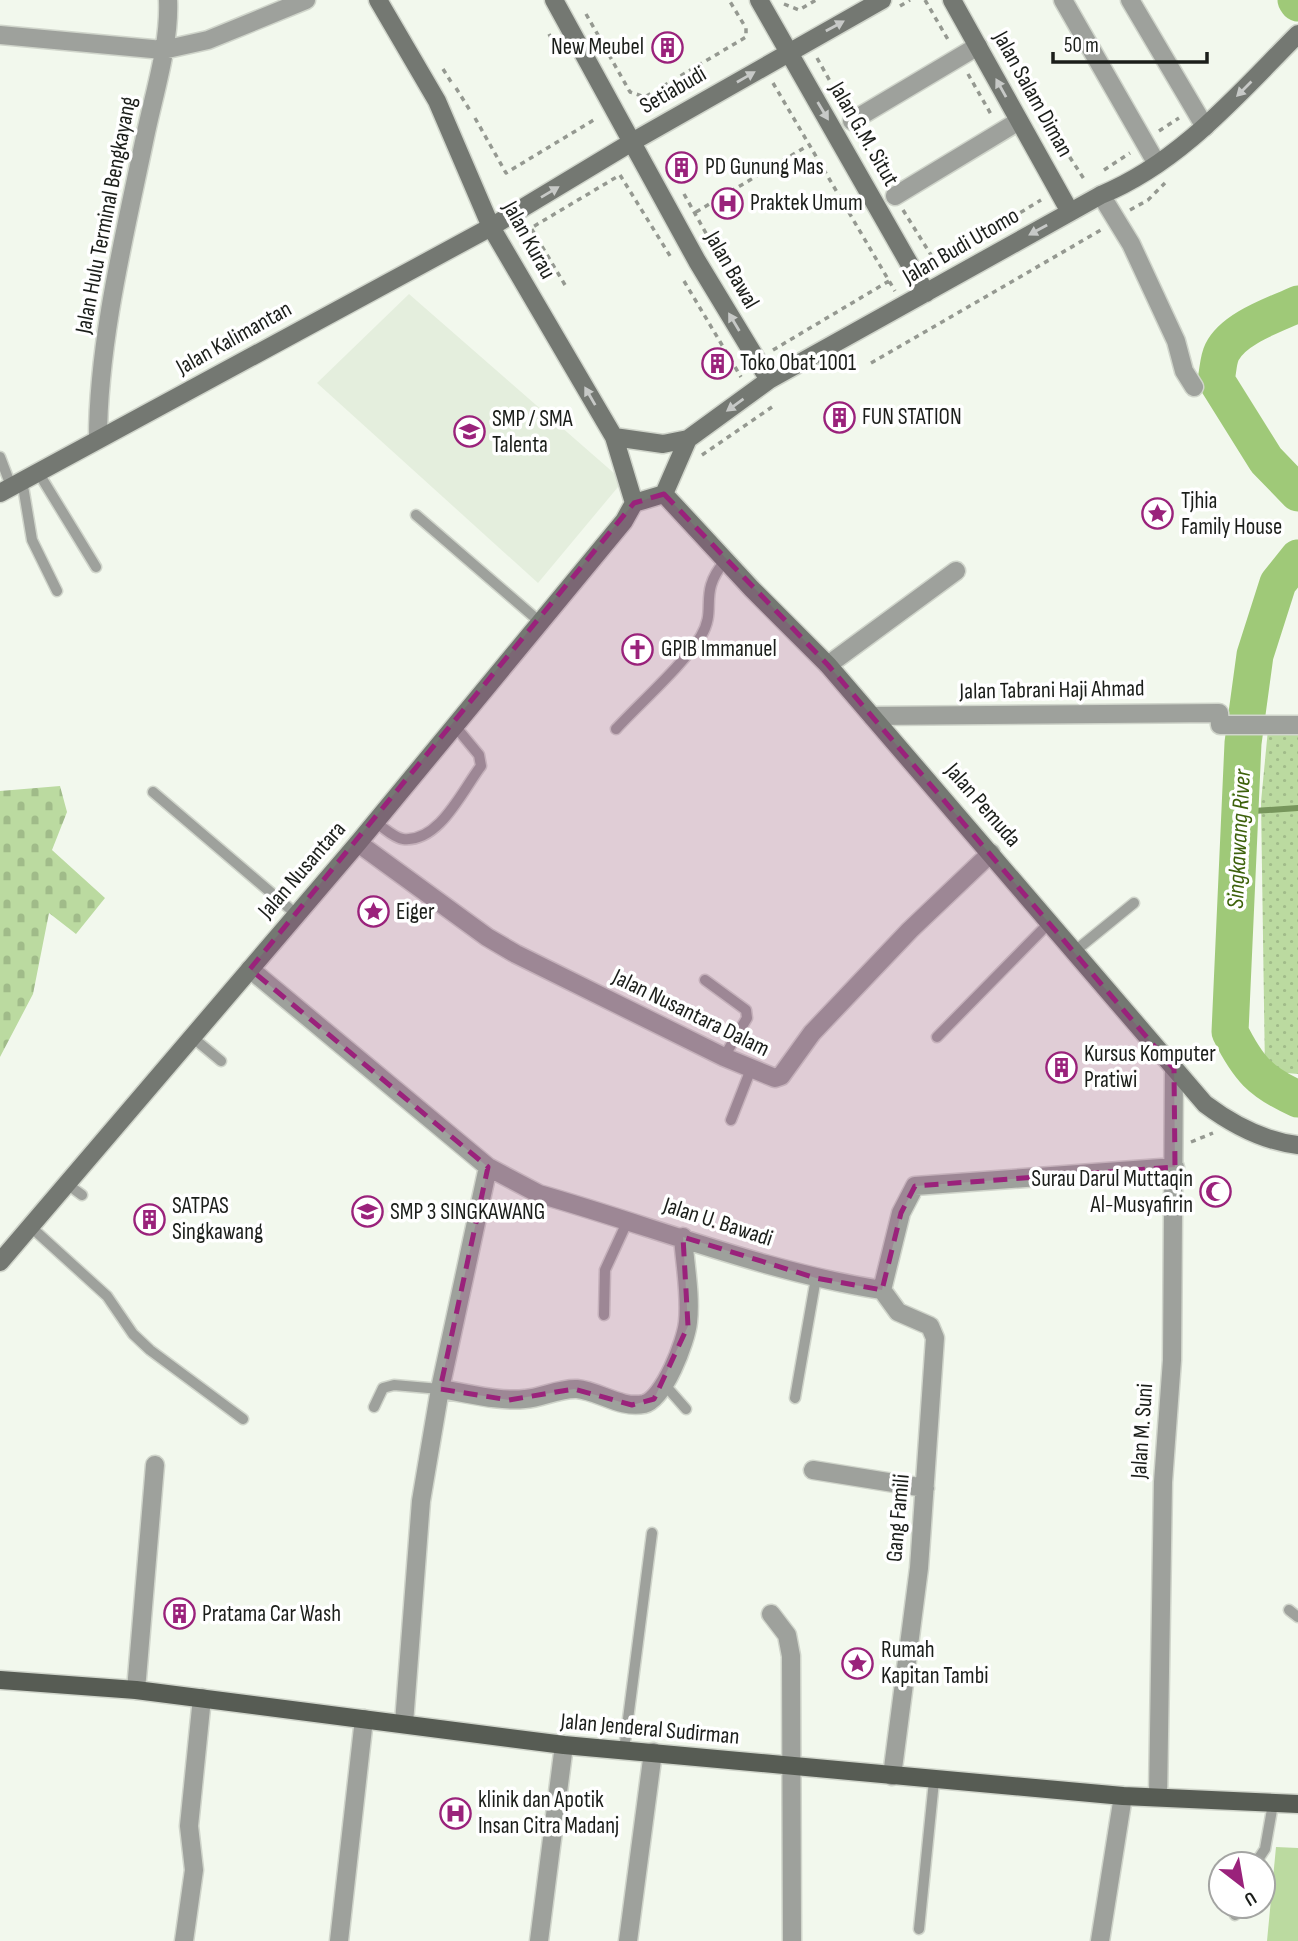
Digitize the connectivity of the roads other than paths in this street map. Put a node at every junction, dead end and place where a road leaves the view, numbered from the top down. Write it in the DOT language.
graph roads {
  1 [pos="168,0"];
  2 [pos="306,0"];
  3 [pos="378,0"];
  4 [pos="554,0"];
  5 [pos="759,0"];
  6 [pos="882,0"];
  7 [pos="952,0"];
  8 [pos="1063,0"];
  9 [pos="1130,0"];
  10 [pos="0,35"];
  11 [pos="1295,37"];
  12 [pos="978,46"];
  13 [pos="163,50"];
  14 [pos="788,52"];
  15 [pos="852,121"];
  16 [pos="1019,121"];
  17 [pos="1205,127"];
  18 [pos="632,142"];
  19 [pos="1157,164"];
  20 [pos="1101,195"];
  21 [pos="895,196"];
  22 [pos="1070,212"];
  23 [pos="491,227"];
  24 [pos="926,293"];
  25 [pos="769,380"];
  26 [pos="1194,387"];
  27 [pos="614,437"];
  28 [pos="98,439"];
  29 [pos="688,439"];
  30 [pos="0,457"];
  31 [pos="18,483"];
  32 [pos="664,494"];
  33 [pos="634,503"];
  34 [pos="416,515"];
  35 [pos="726,561"];
  36 [pos="96,567"];
  37 [pos="956,571"];
  38 [pos="57,591"];
  39 [pos="540,622"];
  40 [pos="828,665"];
  41 [pos="872,716"];
  42 [pos="1298,725"];
  43 [pos="455,726"];
  44 [pos="616,729"];
  45 [pos="153,792"];
  46 [pos="375,822"];
  47 [pos="358,843"];
  48 [pos="991,853"];
  49 [pos="1134,903"];
  50 [pos="296,914"];
  51 [pos="1050,922"];
  52 [pos="1074,951"];
  53 [pos="250,969"];
  54 [pos="705,979"];
  55 [pos="192,1037"];
  56 [pos="937,1037"];
  57 [pos="724,1057"];
  58 [pos="221,1061"];
  59 [pos="751,1069"];
  60 [pos="1174,1069"];
  61 [pos="731,1121"];
  62 [pos="1298,1145"];
  63 [pos="488,1167"];
  64 [pos="1175,1167"];
  65 [pos="67,1184"];
  66 [pos="82,1195"];
  67 [pos="628,1219"];
  68 [pos="31,1227"];
  69 [pos="682,1237"];
  70 [pos="0,1262"];
  71 [pos="816,1278"];
  72 [pos="882,1290"];
  73 [pos="604,1315"];
  74 [pos="664,1384"];
  75 [pos="440,1389"];
  76 [pos="795,1398"];
  77 [pos="374,1407"];
  78 [pos="686,1409"];
  79 [pos="243,1419"];
  80 [pos="155,1465"];
  81 [pos="813,1470"];
  82 [pos="925,1488"];
  83 [pos="652,1533"];
  84 [pos="1289,1610"];
  85 [pos="771,1614"];
  86 [pos="1298,1618"];
  87 [pos="0,1679"];
  88 [pos="136,1690"];
  89 [pos="202,1698"];
  90 [pos="364,1719"];
  91 [pos="404,1723"];
  92 [pos="564,1745"];
  93 [pos="624,1750"];
  94 [pos="653,1752"];
  95 [pos="793,1767"];
  96 [pos="892,1776"];
  97 [pos="934,1781"];
  98 [pos="1124,1796"];
  99 [pos="1158,1797"];
  100 [pos="1273,1804"];
  101 [pos="1298,1804"];
  102 [pos="1264,1850"];
  103 [pos="919,1928"];
  104 [pos="184,1941"];
  105 [pos="339,1941"];
  106 [pos="539,1941"];
  107 [pos="628,1941"];
  108 [pos="792,1941"];
  109 [pos="1100,1941"];
  1 -- 13 [label="street, Jalan Hulu Terminal Bengkayang"];
  2 -- 13 [label="street"];
  3 -- 23 [label="main road, Jalan Kurau"];
  4 -- 18 [label="main road, Jalan Bawal"];
  5 -- 14 [label="main road, Jalan G.M. Situt"];
  14 -- 6 [label="main road, Setiabudi, one-way"];
  7 -- 12 [label="main road, Jalan Salam Diman"];
  8 -- 19 [label="street"];
  9 -- 17 [label="street"];
  10 -- 13 [label="street"];
  11 -- 17 [label="main road, Jalan Budi Utomo, one-way"];
  12 -- 15 [label="street"];
  16 -- 12 [label="main road, Jalan Salam Diman, one-way"];
  13 -- 28 [label="street, Jalan Hulu Terminal Bengkayang"];
  18 -- 14 [label="main road, Setiabudi, one-way"];
  14 -- 24 [label="main road, Jalan G.M. Situt, one-way"];
  16 -- 21 [label="street"];
  16 -- 22 [label="main road, Jalan Salam Diman"];
  17 -- 19 [label="main road, Jalan Budi Utomo"];
  23 -- 18 [label="main road, Setiabudi, one-way"];
  25 -- 18 [label="main road, Jalan Bawal, one-way"];
  19 -- 20 [label="main road, Jalan Budi Utomo"];
  20 -- 22 [label="main road, Jalan Budi Utomo"];
  20 -- 26 [label="street"];
  22 -- 24 [label="main road, Jalan Budi Utomo, one-way"];
  27 -- 23 [label="main road, Jalan Kurau, one-way"];
  23 -- 28 [label="main road, Jalan Kalimantan"];
  24 -- 25 [label="main road, Jalan Budi Utomo"];
  25 -- 29 [label="main road, Jalan Budi Utomo, one-way"];
  27 -- 29 [label="main road"];
  27 -- 33 [label="main road, Jalan Kurau"];
  28 -- 31 [label="main road, Jalan Kalimantan"];
  29 -- 32 [label="main road"];
  30 -- 31 [label="lane"];
  31 -- 36 [label="lane"];
  31 -- 38 [label="lane"];
  32 -- 33 [label="main road"];
  32 -- 35 [label="main road, Jalan Pemuda"];
  33 -- 39 [label="main road, Jalan Nusantara"];
  34 -- 39 [label="lane"];
  35 -- 40 [label="main road, Jalan Pemuda"];
  35 -- 44 [label="lane"];
  37 -- 40 [label="street"];
  39 -- 43 [label="main road, Jalan Nusantara"];
  40 -- 41 [label="main road, Jalan Pemuda"];
  41 -- 42 [label="street, Jalan Tabrani Haji Ahmad"];
  41 -- 48 [label="main road, Jalan Pemuda"];
  43 -- 46 [label="main road, Jalan Nusantara"];
  43 -- 46 [label="lane"];
  45 -- 50 [label="lane"];
  46 -- 47 [label="main road, Jalan Nusantara"];
  47 -- 50 [label="main road, Jalan Nusantara"];
  47 -- 57 [label="street, Jalan Nusantara Dalam"];
  48 -- 51 [label="main road, Jalan Pemuda"];
  48 -- 59 [label="street, Jalan Nusantara Dalam"];
  49 -- 52 [label="lane"];
  50 -- 53 [label="main road, Jalan Nusantara"];
  51 -- 52 [label="main road, Jalan Pemuda"];
  51 -- 56 [label="lane"];
  52 -- 60 [label="main road, Jalan Pemuda"];
  53 -- 55 [label="main road, Jalan Nusantara"];
  53 -- 63 [label="street, Jalan U. Bawadi"];
  54 -- 57 [label="lane"];
  55 -- 58 [label="lane"];
  55 -- 65 [label="main road, Jalan Nusantara"];
  57 -- 59 [label="street, Jalan Nusantara Dalam"];
  59 -- 61 [label="lane"];
  60 -- 62 [label="main road, Jalan Pemuda"];
  60 -- 64 [label="street, Jalan M. Suni"];
  63 -- 67 [label="street, Jalan U. Bawadi"];
  63 -- 75 [label="street"];
  64 -- 72 [label="street"];
  64 -- 99 [label="street, Jalan M. Suni"];
  65 -- 66 [label="lane"];
  65 -- 68 [label="main road, Jalan Nusantara"];
  67 -- 69 [label="street, Jalan U. Bawadi"];
  67 -- 73 [label="lane"];
  68 -- 70 [label="main road, Jalan Nusantara"];
  68 -- 79 [label="lane"];
  69 -- 71 [label="street, Jalan U. Bawadi"];
  69 -- 74 [label="street"];
  71 -- 72 [label="street, Jalan U. Bawadi"];
  71 -- 76 [label="lane"];
  72 -- 82 [label="street, Gang Famili"];
  74 -- 75 [label="street"];
  74 -- 78 [label="lane"];
  75 -- 77 [label="lane"];
  75 -- 91 [label="street"];
  80 -- 88 [label="street"];
  81 -- 82 [label="street"];
  82 -- 96 [label="street, Gang Famili"];
  83 -- 93 [label="lane"];
  84 -- 86 [label="lane"];
  85 -- 95 [label="street"];
  87 -- 88 [label="main road, Jalan Jenderal Sudirman"];
  88 -- 89 [label="main road, Jalan Jenderal Sudirman"];
  89 -- 90 [label="main road, Jalan Jenderal Sudirman"];
  89 -- 104 [label="street"];
  90 -- 91 [label="main road, Jalan Jenderal Sudirman"];
  90 -- 105 [label="street"];
  91 -- 92 [label="main road, Jalan Jenderal Sudirman"];
  92 -- 93 [label="main road, Jalan Jenderal Sudirman"];
  92 -- 106 [label="street"];
  93 -- 94 [label="main road, Jalan Jenderal Sudirman"];
  94 -- 95 [label="main road, Jalan Jenderal Sudirman"];
  94 -- 107 [label="street"];
  95 -- 96 [label="main road, Jalan Jenderal Sudirman"];
  95 -- 108 [label="street"];
  96 -- 97 [label="main road, Jalan Jenderal Sudirman"];
  97 -- 98 [label="main road, Jalan Jenderal Sudirman"];
  97 -- 103 [label="lane"];
  98 -- 99 [label="main road, Jalan Jenderal Sudirman"];
  98 -- 109 [label="street"];
  99 -- 100 [label="main road, Jalan Jenderal Sudirman"];
  100 -- 101 [label="main road, Jalan Jenderal Sudirman"];
  100 -- 102 [label="lane"];
}
